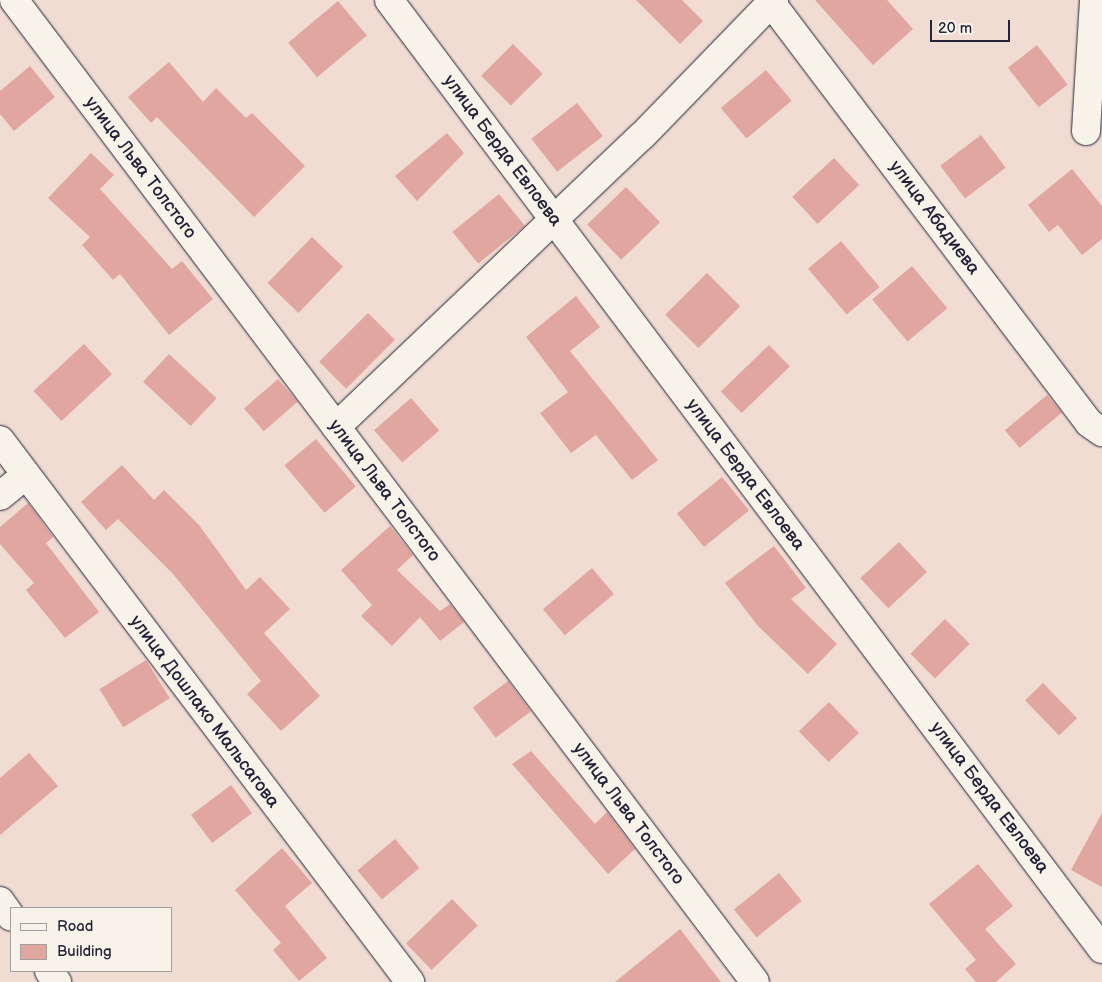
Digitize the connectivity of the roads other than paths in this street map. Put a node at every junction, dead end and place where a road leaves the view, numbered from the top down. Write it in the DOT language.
graph roads {
  1 [pos="14,0"];
  2 [pos="389,0"];
  3 [pos="1094,0"];
  4 [pos="771,1"];
  5 [pos="1086,130"];
  6 [pos="554,221"];
  7 [pos="336,426"];
  8 [pos="1102,432"];
  9 [pos="0,440"];
  10 [pos="25,476"];
  11 [pos="0,496"];
  12 [pos="0,900"];
  13 [pos="10,915"];
  14 [pos="1099,937"];
  15 [pos="410,982"];
  16 [pos="755,982"];
  1 -- 7 [label="street, улица Льва Толстого"];
  2 -- 6 [label="street, улица Берда Евлоева"];
  3 -- 5 [label="street"];
  4 -- 6 [label="street"];
  4 -- 8 [label="street, улица Абадиева"];
  6 -- 7 [label="street"];
  6 -- 14 [label="street, улица Берда Евлоева"];
  7 -- 16 [label="street, улица Льва Толстого"];
  9 -- 10 [label="street, улица Дошлако Мальсагова"];
  10 -- 11 [label="street"];
  10 -- 15 [label="street, улица Дошлако Мальсагова"];
  12 -- 13 [label="street"];
}
